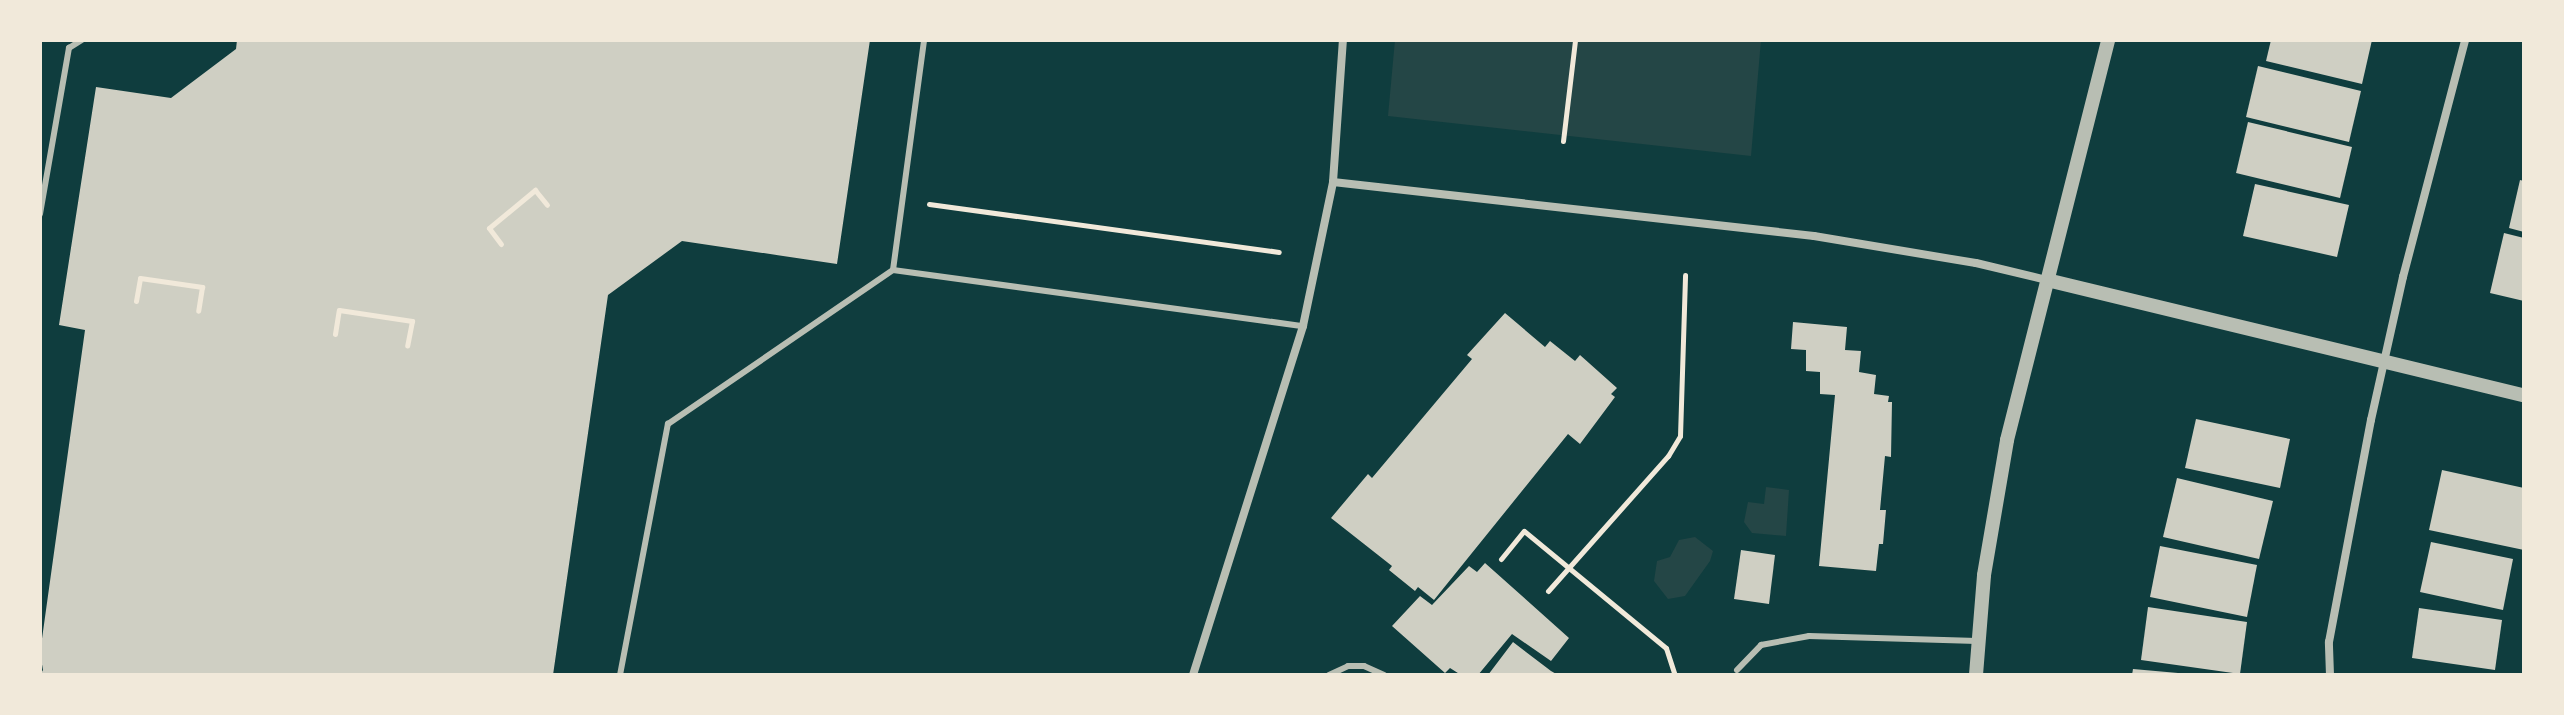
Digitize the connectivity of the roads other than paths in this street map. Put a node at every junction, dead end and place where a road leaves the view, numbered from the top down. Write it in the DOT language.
graph roads {
  1 [pos="82,40"];
  2 [pos="924,40"];
  3 [pos="1343,40"];
  4 [pos="2108,40"];
  5 [pos="2465,40"];
  6 [pos="1333,182"];
  7 [pos="40,214"];
  8 [pos="893,270"];
  9 [pos="2047,280"];
  10 [pos="1303,326"];
  11 [pos="2386,364"];
  12 [pos="2524,395"];
  13 [pos="1977,641"];
  14 [pos="1737,670"];
  15 [pos="620,675"];
  16 [pos="1193,675"];
  17 [pos="1329,675"];
  18 [pos="1384,675"];
  19 [pos="1976,675"];
  20 [pos="2330,675"];
  1 -- 7 [label="lane"];
  2 -- 8 [label="lane"];
  3 -- 6 [label="street"];
  4 -- 9 [label="street"];
  5 -- 11 [label="street"];
  6 -- 9 [label="street"];
  6 -- 10 [label="street"];
  8 -- 10 [label="lane"];
  8 -- 15 [label="lane"];
  9 -- 11 [label="street"];
  9 -- 13 [label="street"];
  10 -- 16 [label="street"];
  11 -- 12 [label="street"];
  11 -- 20 [label="street"];
  13 -- 14 [label="lane"];
  13 -- 19 [label="street"];
  17 -- 18 [label="lane"];
}
